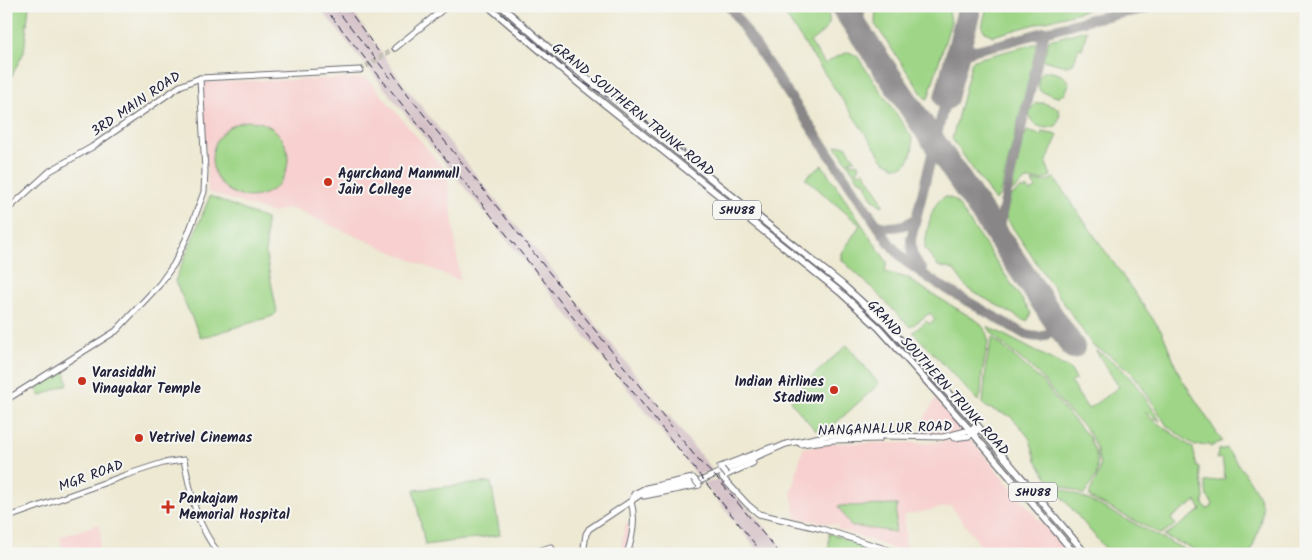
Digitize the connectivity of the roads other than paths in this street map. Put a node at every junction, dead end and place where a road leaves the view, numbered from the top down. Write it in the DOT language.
graph roads {
  1 [pos="447,6"];
  2 [pos="488,6"];
  3 [pos="501,6"];
  4 [pos="395,48"];
  5 [pos="360,70"];
  6 [pos="200,78"];
  7 [pos="6,211"];
  8 [pos="6,400"];
  9 [pos="979,427"];
  10 [pos="972,432"];
  11 [pos="786,444"];
  12 [pos="727,475"];
  13 [pos="631,502"];
  14 [pos="6,518"];
  15 [pos="583,553"];
  16 [pos="219,554"];
  17 [pos="529,554"];
  18 [pos="554,554"];
  19 [pos="627,554"];
  20 [pos="900,554"];
  21 [pos="1075,554"];
  22 [pos="1086,554"];
  1 -- 4 [label="street"];
  2 -- 10 [label="main road, GRAND SOUTHERN TRUNK ROAD / SHU88"];
  3 -- 9 [label="main road, GRAND SOUTHERN TRUNK ROAD / SHU88"];
  5 -- 6 [label="street, 3RD MAIN ROAD"];
  6 -- 7 [label="street, 3RD MAIN ROAD"];
  6 -- 8 [label="street"];
  9 -- 10 [label="street"];
  9 -- 22 [label="main road, GRAND SOUTHERN TRUNK ROAD / SHU88"];
  10 -- 11 [label="street, NANGANALLUR ROAD"];
  10 -- 21 [label="main road, GRAND SOUTHERN TRUNK ROAD / SHU88"];
  11 -- 12 [label="street"];
  11 -- 12 [label="street, bridge"];
  11 -- 13 [label="street, NANGANALLUR ROAD"];
  12 -- 20 [label="street"];
  13 -- 13 [label="street, bridge"];
  13 -- 15 [label="street"];
  13 -- 19 [label="street"];
  14 -- 16 [label="street, MGR ROAD"];
  17 -- 18 [label="street"];
}
